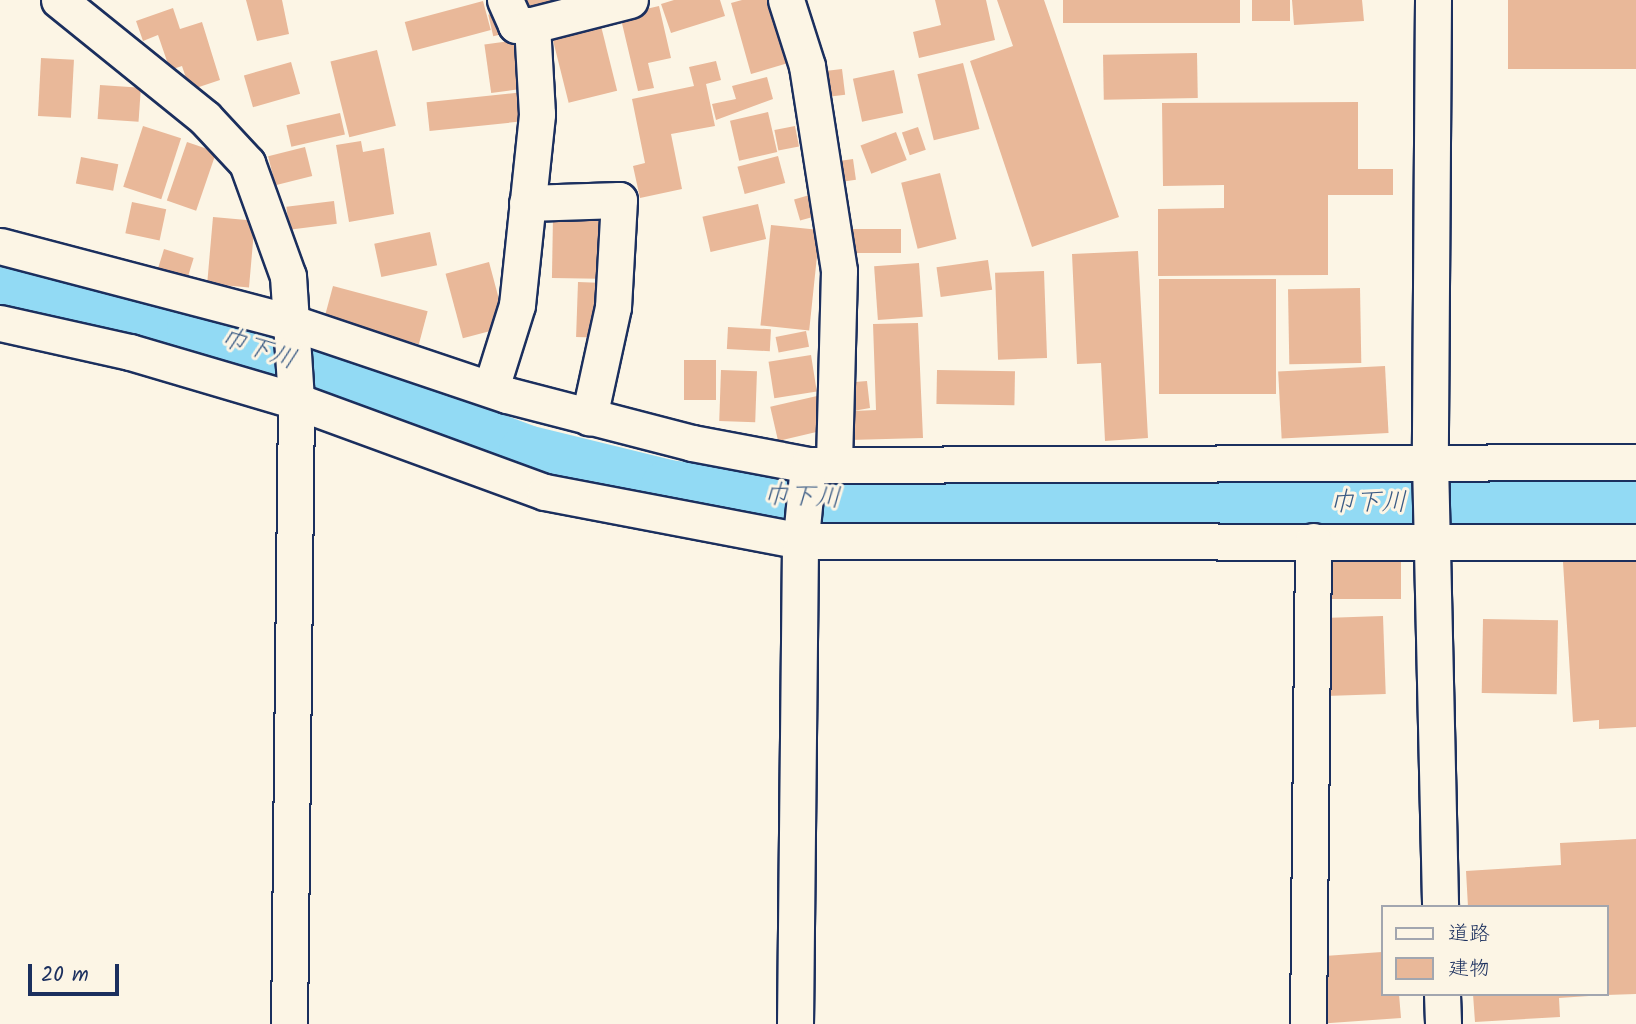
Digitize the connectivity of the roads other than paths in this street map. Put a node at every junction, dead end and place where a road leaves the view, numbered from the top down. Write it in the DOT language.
graph roads {
  1 [pos="59,0"];
  2 [pos="505,0"];
  3 [pos="630,0"];
  4 [pos="786,0"];
  5 [pos="1433,0"];
  6 [pos="532,25"];
  7 [pos="527,203"];
  8 [pos="0,246"];
  9 [pos="0,323"];
  10 [pos="294,328"];
  11 [pos="491,388"];
  12 [pos="296,396"];
  13 [pos="589,416"];
  14 [pos="1636,462"];
  15 [pos="1430,467"];
  16 [pos="816,468"];
  17 [pos="803,536"];
  18 [pos="1431,537"];
  19 [pos="1313,541"];
  20 [pos="1636,542"];
  21 [pos="1440,905"];
  22 [pos="1442,996"];
  23 [pos="289,1024"];
  24 [pos="795,1024"];
  25 [pos="1308,1024"];
  26 [pos="1443,1024"];
  1 -- 10 [label="street"];
  2 -- 6 [label="street"];
  3 -- 6 [label="street"];
  4 -- 16 [label="street"];
  5 -- 15 [label="street"];
  6 -- 7 [label="street"];
  7 -- 11 [label="street"];
  7 -- 13 [label="street"];
  8 -- 10 [label="street"];
  9 -- 12 [label="street"];
  10 -- 11 [label="street"];
  10 -- 12 [label="street"];
  11 -- 13 [label="street"];
  12 -- 17 [label="street"];
  12 -- 23 [label="street"];
  13 -- 16 [label="street"];
  14 -- 15 [label="street"];
  15 -- 16 [label="street"];
  15 -- 18 [label="street"];
  16 -- 17 [label="street"];
  17 -- 19 [label="street"];
  17 -- 24 [label="street"];
  18 -- 19 [label="street"];
  18 -- 20 [label="street"];
  18 -- 21 [label="street"];
  19 -- 25 [label="street"];
  22 -- 26 [label="street"];
}
